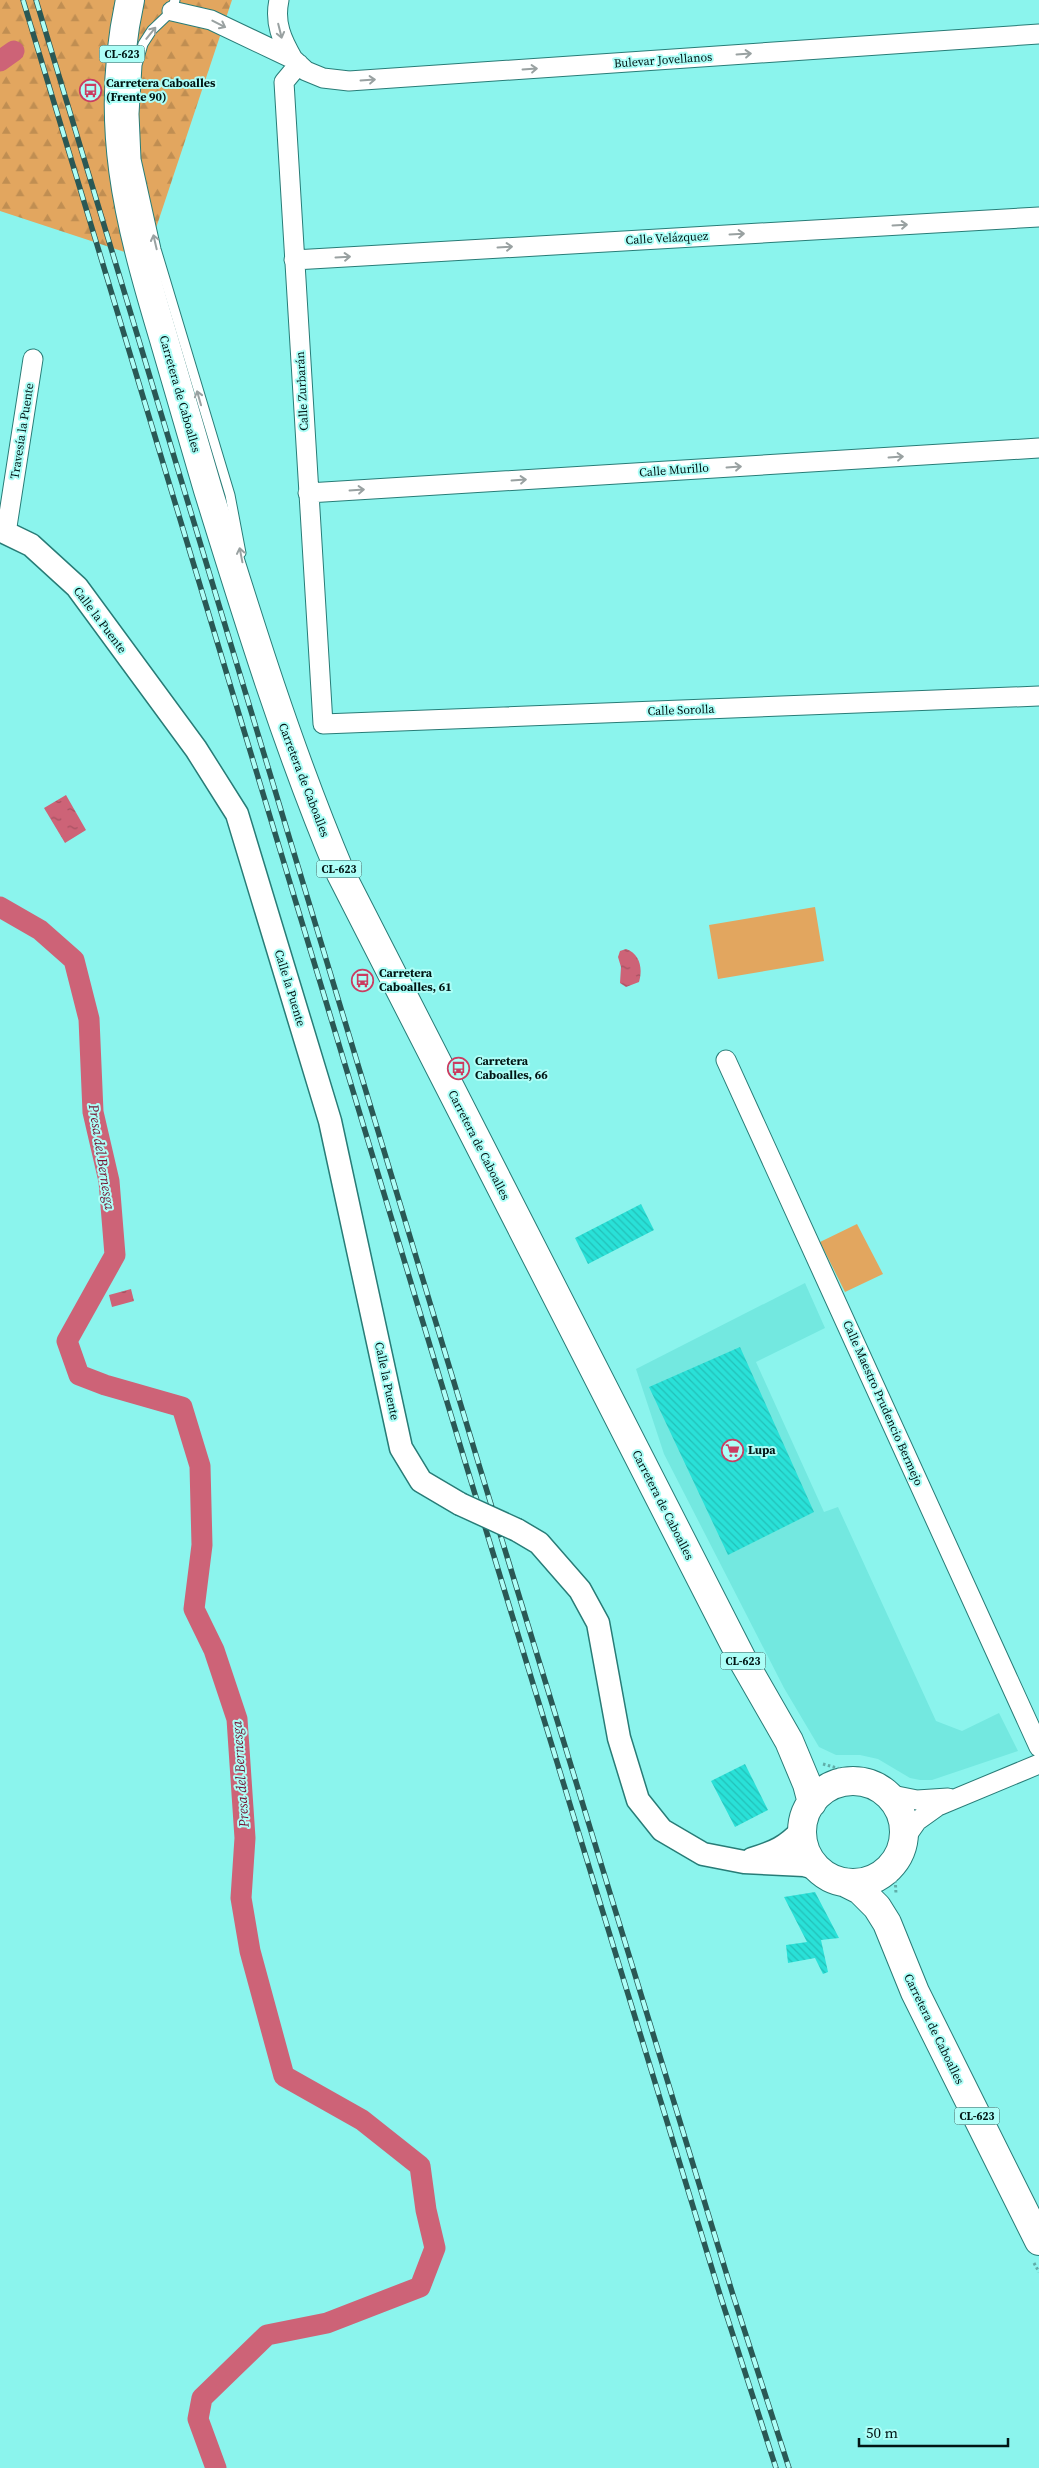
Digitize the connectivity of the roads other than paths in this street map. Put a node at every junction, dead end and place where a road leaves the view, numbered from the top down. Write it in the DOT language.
graph roads {
  1 [pos="130,0"];
  2 [pos="279,0"];
  3 [pos="174,6"];
  4 [pos="1039,34"];
  5 [pos="296,62"];
  6 [pos="1039,217"];
  7 [pos="294,260"];
  8 [pos="33,359"];
  9 [pos="1039,448"];
  10 [pos="308,493"];
  11 [pos="3,531"];
  12 [pos="260,654"];
  13 [pos="1039,696"];
  14 [pos="322,724"];
  15 [pos="726,1060"];
  16 [pos="789,1742"];
  17 [pos="1039,1747"];
  18 [pos="1039,1764"];
  19 [pos="837,1771"];
  20 [pos="810,1796"];
  21 [pos="896,1796"];
  22 [pos="957,1797"];
  23 [pos="909,1833"];
  24 [pos="798,1834"];
  25 [pos="744,1862"];
  26 [pos="811,1867"];
  27 [pos="887,1875"];
  28 [pos="852,1886"];
  29 [pos="887,1923"];
  30 [pos="1039,2241"];
  1 -- 12 [label="main road, Carretera de Caboalles / CL-623"];
  2 -- 5 [label="street, one-way"];
  3 -- 5 [label="street, Bulevar Jovellanos, one-way"];
  12 -- 3 [label="lane, one-way"];
  5 -- 4 [label="street, Bulevar Jovellanos, one-way"];
  5 -- 7 [label="street, Calle Zurbarán"];
  7 -- 6 [label="street, Calle Velázquez, one-way"];
  7 -- 10 [label="street, Calle Zurbarán"];
  8 -- 11 [label="street, Travesía la Puente"];
  10 -- 9 [label="street, Calle Murillo, one-way"];
  10 -- 14 [label="street, Calle Zurbarán"];
  11 -- 25 [label="street, Calle la Puente, bridge"];
  12 -- 16 [label="main road, Carretera de Caboalles / CL-623"];
  13 -- 14 [label="street, Calle Sorolla"];
  15 -- 17 [label="street, Calle Maestro Prudencio Bermejo"];
  16 -- 19 [label="main road, Carretera de Caboalles / CL-623"];
  16 -- 20 [label="main road, Carretera de Caboalles / CL-623"];
  18 -- 22 [label="street"];
  19 -- 20 [label="main road"];
  19 -- 21 [label="main road, CL-623"];
  20 -- 24 [label="main road"];
  21 -- 22 [label="street"];
  21 -- 23 [label="main road"];
  22 -- 23 [label="street"];
  23 -- 27 [label="main road"];
  24 -- 25 [label="street"];
  24 -- 26 [label="main road"];
  25 -- 26 [label="street, Calle la Puente"];
  26 -- 28 [label="main road, CL-623"];
  27 -- 28 [label="main road"];
  27 -- 29 [label="main road, Carretera de Caboalles / CL-623"];
  28 -- 29 [label="main road, Carretera de Caboalles / CL-623"];
  29 -- 30 [label="main road, Carretera de Caboalles / CL-623"];
}
